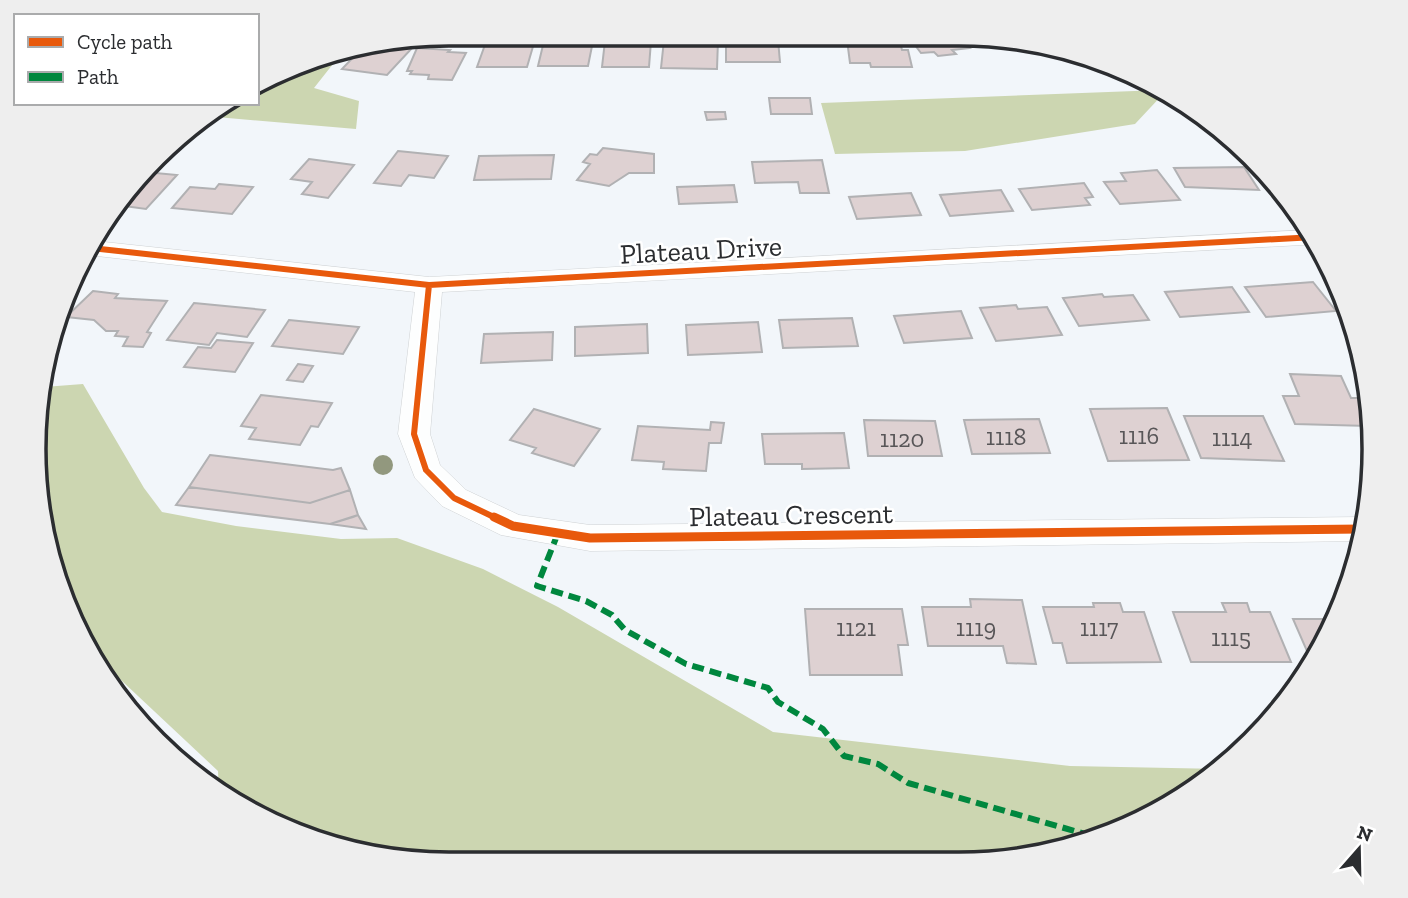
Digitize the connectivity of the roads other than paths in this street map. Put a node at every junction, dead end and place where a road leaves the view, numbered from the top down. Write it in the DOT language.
graph roads {
  1 [pos="1302,238"];
  2 [pos="99,249"];
  3 [pos="429,285"];
  4 [pos="1355,528"];
  1 -- 3 [label="street, Plateau Drive"];
  2 -- 3 [label="street, Plateau Drive"];
  3 -- 4 [label="street, Plateau Crescent"];
}
